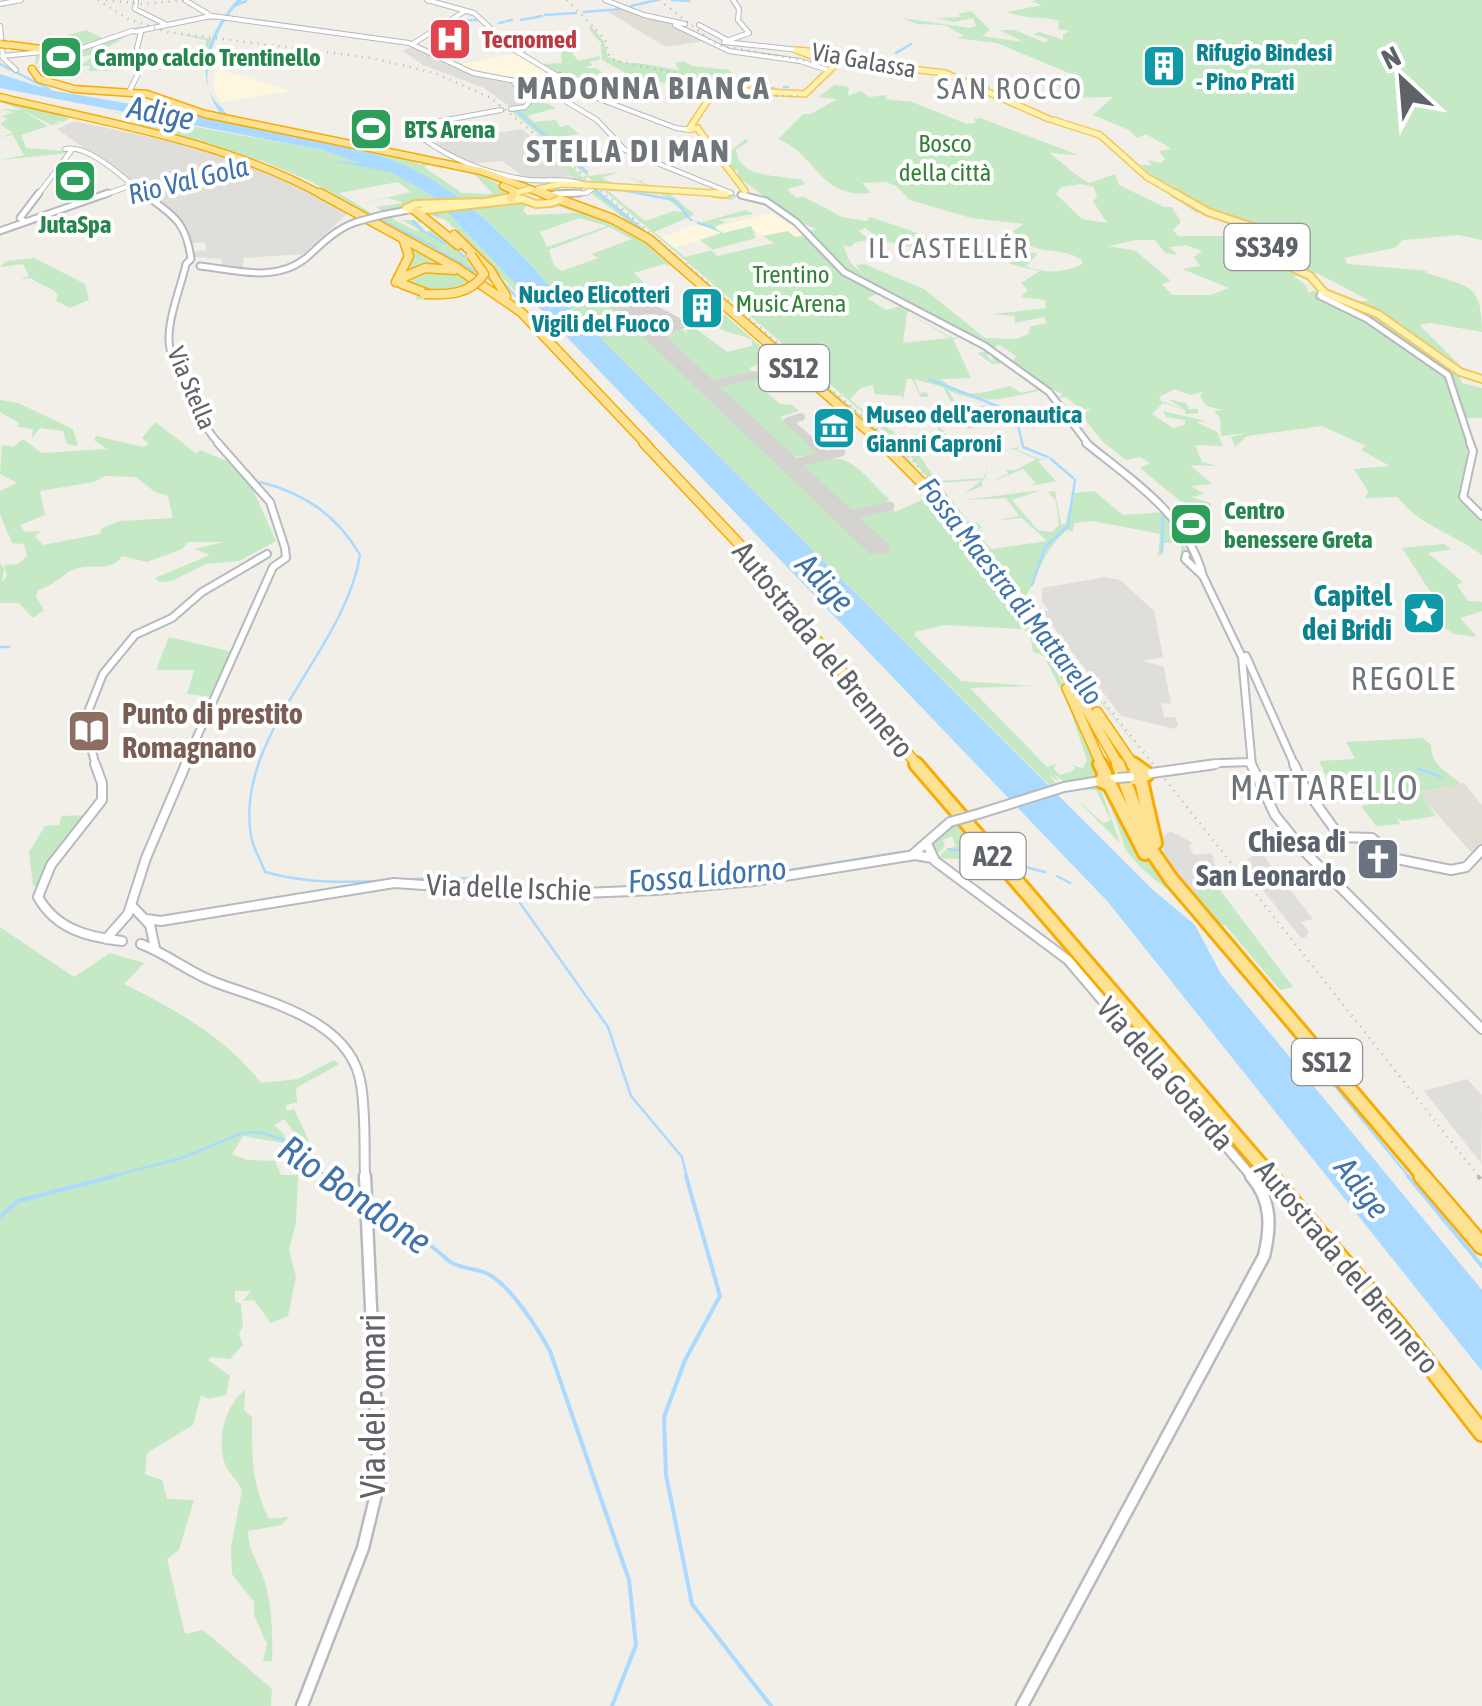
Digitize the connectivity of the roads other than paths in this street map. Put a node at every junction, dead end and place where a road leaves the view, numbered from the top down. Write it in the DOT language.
graph roads {
  1 [pos="21,0"];
  2 [pos="136,0"];
  3 [pos="427,0"];
  4 [pos="605,0"];
  5 [pos="734,0"];
  6 [pos="187,1"];
  7 [pos="0,4"];
  8 [pos="462,11"];
  9 [pos="191,21"];
  10 [pos="176,22"];
  11 [pos="162,23"];
  12 [pos="699,25"];
  13 [pos="0,26"];
  14 [pos="136,33"];
  15 [pos="731,41"];
  16 [pos="414,44"];
  17 [pos="5,45"];
  18 [pos="799,50"];
  19 [pos="3,57"];
  20 [pos="39,57"];
  21 [pos="16,70"];
  22 [pos="824,70"];
  23 [pos="558,75"];
  24 [pos="517,82"];
  25 [pos="552,86"];
  26 [pos="562,86"];
  27 [pos="572,86"];
  28 [pos="74,90"];
  29 [pos="130,91"];
  30 [pos="0,96"];
  31 [pos="511,109"];
  32 [pos="501,110"];
  33 [pos="216,116"];
  34 [pos="693,129"];
  35 [pos="382,148"];
  36 [pos="402,154"];
  37 [pos="447,160"];
  38 [pos="257,162"];
  39 [pos="477,170"];
  40 [pos="132,185"];
  41 [pos="584,185"];
  42 [pos="715,187"];
  43 [pos="534,189"];
  44 [pos="706,192"];
  45 [pos="735,194"];
  46 [pos="510,198"];
  47 [pos="556,198"];
  48 [pos="421,208"];
  49 [pos="789,219"];
  50 [pos="25,222"];
  51 [pos="626,226"];
  52 [pos="802,226"];
  53 [pos="0,231"];
  54 [pos="450,236"];
  55 [pos="402,238"];
  56 [pos="421,246"];
  57 [pos="195,264"];
  58 [pos="461,271"];
  59 [pos="1322,291"];
  60 [pos="425,294"];
  61 [pos="506,296"];
  62 [pos="1482,379"];
  63 [pos="894,467"];
  64 [pos="922,488"];
  65 [pos="1482,516"];
  66 [pos="282,545"];
  67 [pos="272,559"];
  68 [pos="1055,659"];
  69 [pos="1250,673"];
  70 [pos="1244,684"];
  71 [pos="1248,759"];
  72 [pos="1128,778"];
  73 [pos="927,844"];
  74 [pos="1482,850"];
  75 [pos="908,856"];
  76 [pos="932,858"];
  77 [pos="1170,879"];
  78 [pos="132,906"];
  79 [pos="143,918"];
  80 [pos="124,920"];
  81 [pos="170,920"];
  82 [pos="118,930"];
  83 [pos="151,933"];
  84 [pos="102,940"];
  85 [pos="122,941"];
  86 [pos="141,944"];
  87 [pos="156,950"];
  88 [pos="1482,1029"];
  89 [pos="1482,1246"];
  90 [pos="1482,1422"];
  91 [pos="1482,1433"];
  92 [pos="302,1706"];
  93 [pos="1022,1706"];
  1 -- 7 [label="main road"];
  2 -- 11 [label="main road"];
  3 -- 8 [label="main road"];
  4 -- 22 [label="main road"];
  5 -- 15 [label="main road"];
  6 -- 9 [label="main road"];
  8 -- 16 [label="main road"];
  8 -- 23 [label="main road"];
  9 -- 10 [label="main road"];
  9 -- 16 [label="main road"];
  10 -- 11 [label="main road"];
  10 -- 14 [label="main road"];
  11 -- 14 [label="main road"];
  12 -- 15 [label="main road"];
  13 -- 19 [label="main road"];
  14 -- 20 [label="main road"];
  14 -- 29 [label="main road"];
  15 -- 18 [label="main road, Via Galassa"];
  16 -- 24 [label="main road"];
  17 -- 20 [label="highway, SS12"];
  17 -- 20 [label="highway"];
  18 -- 22 [label="main road"];
  18 -- 59 [label="main road, Via Galassa / SS349"];
  19 -- 20 [label="main road"];
  19 -- 21 [label="main road"];
  20 -- 21 [label="highway"];
  20 -- 28 [label="highway, SS12"];
  22 -- 34 [label="main road"];
  23 -- 25 [label="main road"];
  23 -- 26 [label="main road"];
  23 -- 27 [label="main road"];
  24 -- 25 [label="main road"];
  24 -- 31 [label="main road"];
  25 -- 26 [label="main road"];
  26 -- 27 [label="main road"];
  26 -- 42 [label="main road"];
  27 -- 34 [label="main road"];
  28 -- 29 [label="highway, SS12"];
  28 -- 33 [label="highway, SS12"];
  29 -- 33 [label="highway, SS12"];
  30 -- 38 [label="highway, Autostrada del Brennero / A22"];
  32 -- 37 [label="main road"];
  33 -- 35 [label="highway, SS12"];
  33 -- 37 [label="highway, SS12"];
  34 -- 45 [label="main road"];
  35 -- 36 [label="highway"];
  35 -- 37 [label="highway, SS12"];
  37 -- 39 [label="highway, SS12"];
  37 -- 47 [label="main road"];
  38 -- 55 [label="highway, Autostrada del Brennero / A22"];
  38 -- 56 [label="highway, Autostrada del Brennero / A22"];
  39 -- 43 [label="highway"];
  39 -- 46 [label="highway"];
  39 -- 51 [label="highway, SS12"];
  40 -- 50 [label="main road"];
  40 -- 50 [label="main road"];
  40 -- 57 [label="main road"];
  41 -- 43 [label="main road"];
  41 -- 44 [label="main road, bridge"];
  41 -- 47 [label="main road"];
  42 -- 44 [label="main road"];
  42 -- 45 [label="main road"];
  43 -- 46 [label="main road, bridge"];
  43 -- 47 [label="main road"];
  44 -- 45 [label="main road"];
  45 -- 49 [label="main road"];
  46 -- 47 [label="main road"];
  46 -- 48 [label="main road"];
  47 -- 51 [label="highway"];
  48 -- 54 [label="highway"];
  48 -- 57 [label="main road, bridge"];
  49 -- 52 [label="main road"];
  49 -- 52 [label="main road"];
  50 -- 53 [label="main road"];
  51 -- 64 [label="highway, SS12"];
  51 -- 68 [label="highway, SS12"];
  52 -- 69 [label="main road"];
  54 -- 56 [label="highway"];
  54 -- 60 [label="highway, bridge"];
  54 -- 61 [label="highway"];
  55 -- 58 [label="highway, Autostrada del Brennero / A22"];
  55 -- 60 [label="highway"];
  56 -- 61 [label="highway, Autostrada del Brennero / A22"];
  57 -- 66 [label="main road, Via Stella"];
  58 -- 60 [label="highway"];
  58 -- 91 [label="highway, Autostrada del Brennero / A22"];
  59 -- 62 [label="main road, SS349"];
  59 -- 65 [label="main road"];
  61 -- 90 [label="highway, Autostrada del Brennero / A22"];
  63 -- 64 [label="highway"];
  64 -- 68 [label="highway, SS12"];
  66 -- 67 [label="main road"];
  66 -- 67 [label="main road"];
  67 -- 78 [label="main road"];
  67 -- 84 [label="main road"];
  68 -- 72 [label="highway, SS12"];
  68 -- 72 [label="highway"];
  68 -- 72 [label="highway"];
  69 -- 70 [label="main road"];
  69 -- 70 [label="main road"];
  69 -- 74 [label="main road"];
  70 -- 71 [label="main road"];
  71 -- 72 [label="main road, bridge"];
  71 -- 88 [label="main road"];
  72 -- 73 [label="main road, bridge"];
  72 -- 77 [label="highway, SS12"];
  72 -- 77 [label="highway"];
  73 -- 75 [label="main road, Via delle Ischie"];
  73 -- 76 [label="main road"];
  75 -- 76 [label="main road, Via delle Ischie"];
  75 -- 81 [label="main road, Via delle Ischie"];
  76 -- 93 [label="main road, Via della Gotarda"];
  77 -- 89 [label="highway, SS12"];
  78 -- 79 [label="main road"];
  78 -- 80 [label="main road"];
  79 -- 80 [label="main road"];
  79 -- 81 [label="main road, Via delle Ischie"];
  79 -- 83 [label="main road"];
  80 -- 82 [label="main road"];
  81 -- 83 [label="main road, Via delle Ischie"];
  82 -- 84 [label="main road"];
  82 -- 85 [label="main road"];
  83 -- 86 [label="main road"];
  83 -- 87 [label="main road"];
  84 -- 85 [label="main road, Via dei Pomari"];
  85 -- 86 [label="main road, Via dei Pomari"];
  86 -- 87 [label="main road, Via dei Pomari"];
  87 -- 92 [label="main road, Via dei Pomari"];
}
